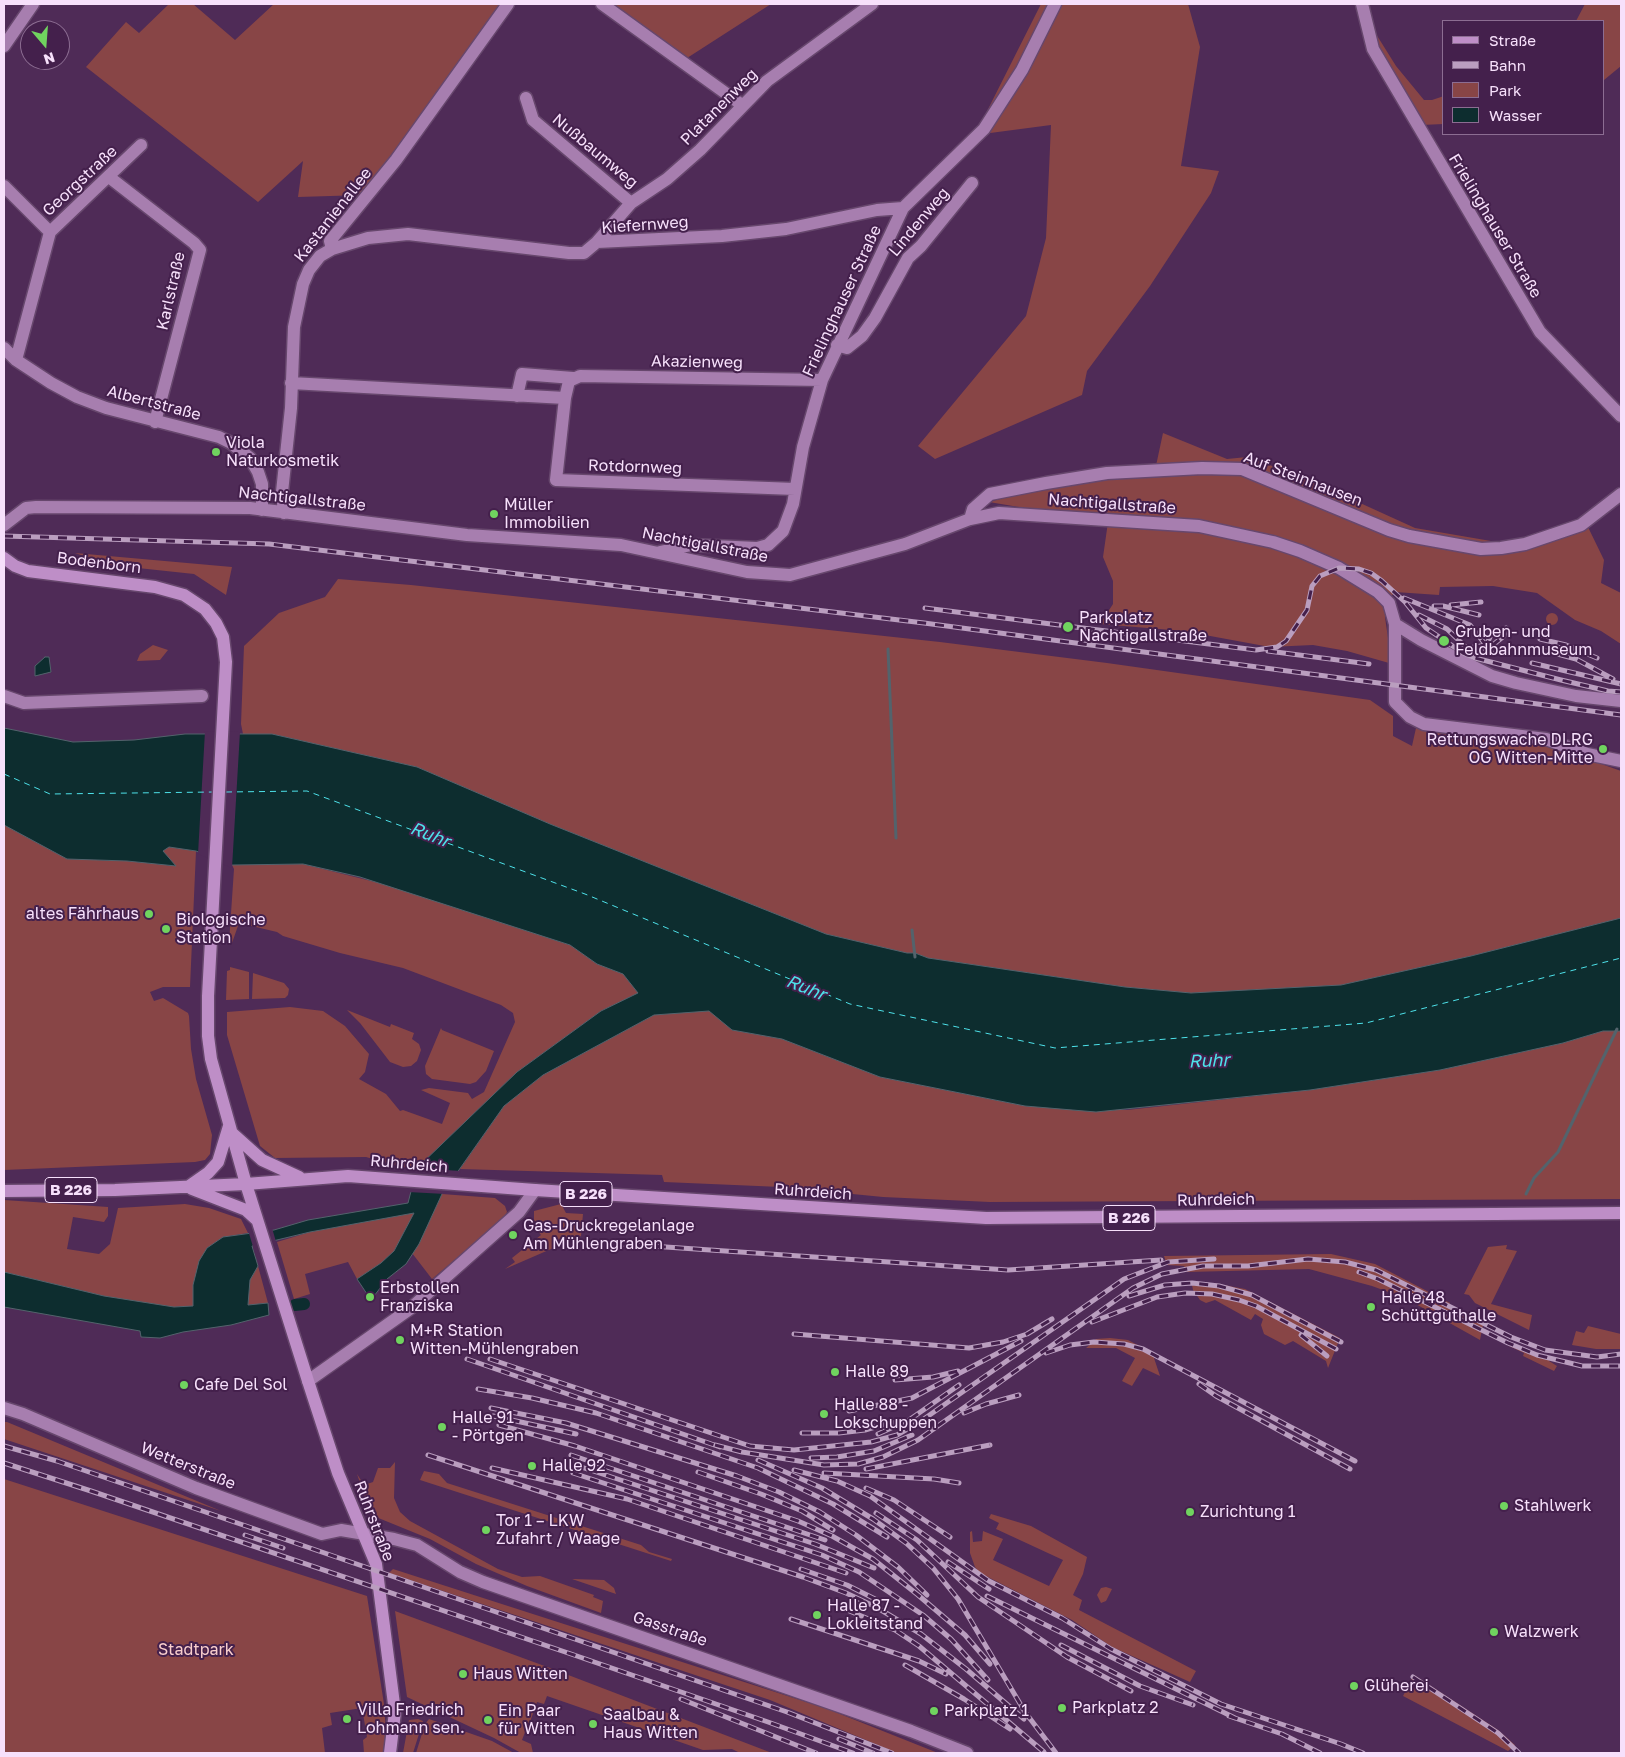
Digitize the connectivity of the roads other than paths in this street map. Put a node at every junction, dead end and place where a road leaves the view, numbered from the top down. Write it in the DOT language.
graph roads {
  1 [pos="34,4"];
  2 [pos="508,4"];
  3 [pos="602,4"];
  4 [pos="872,4"];
  5 [pos="1056,4"];
  6 [pos="1362,4"];
  7 [pos="4,46"];
  8 [pos="526,98"];
  9 [pos="742,105"];
  10 [pos="141,145"];
  11 [pos="109,178"];
  12 [pos="972,183"];
  13 [pos="4,186"];
  14 [pos="632,203"];
  15 [pos="903,208"];
  16 [pos="50,232"];
  17 [pos="597,242"];
  18 [pos="332,249"];
  19 [pos="837,345"];
  20 [pos="4,348"];
  21 [pos="16,360"];
  22 [pos="573,378"];
  23 [pos="822,380"];
  24 [pos="291,383"];
  25 [pos="516,396"];
  26 [pos="565,398"];
  27 [pos="1621,416"];
  28 [pos="155,422"];
  29 [pos="795,489"];
  30 [pos="1621,494"];
  31 [pos="262,510"];
  32 [pos="284,513"];
  33 [pos="970,519"];
  34 [pos="4,524"];
  35 [pos="660,552"];
  36 [pos="4,558"];
  37 [pos="1395,624"];
  38 [pos="4,696"];
  39 [pos="202,696"];
  40 [pos="1621,701"];
  41 [pos="1621,760"];
  42 [pos="230,1129"];
  43 [pos="301,1178"];
  44 [pos="246,1184"];
  45 [pos="188,1187"];
  46 [pos="535,1190"];
  47 [pos="4,1191"];
  48 [pos="1621,1213"];
  49 [pos="259,1223"];
  50 [pos="308,1381"];
  51 [pos="4,1408"];
  52 [pos="364,1534"];
  53 [pos="390,1753"];
  54 [pos="968,1753"];
  1 -- 7 [label="street"];
  2 -- 18 [label="street, Kastanienallee"];
  3 -- 9 [label="street"];
  4 -- 9 [label="street, Platanenweg"];
  5 -- 15 [label="street, Frielinghauser Straße"];
  6 -- 27 [label="street, Frielinghauser Straße"];
  8 -- 14 [label="street, Nußbaumweg"];
  9 -- 14 [label="street, Platanenweg"];
  10 -- 11 [label="street, Georgstraße"];
  11 -- 16 [label="street, Georgstraße"];
  11 -- 28 [label="street, Karlstraße"];
  12 -- 19 [label="street, Lindenweg"];
  13 -- 16 [label="street"];
  14 -- 17 [label="street, Platanenweg"];
  15 -- 17 [label="street, Kiefernweg"];
  15 -- 19 [label="street, Frielinghauser Straße"];
  16 -- 21 [label="street, Georgstraße"];
  17 -- 18 [label="street, Kiefernweg"];
  18 -- 24 [label="street, Kastanienallee"];
  19 -- 23 [label="street, Frielinghauser Straße"];
  20 -- 21 [label="street, Albertstraße"];
  21 -- 28 [label="street, Albertstraße"];
  22 -- 23 [label="street, Akazienweg"];
  22 -- 25 [label="street, Akazienweg"];
  22 -- 26 [label="street"];
  23 -- 29 [label="street, Frielinghauser Straße"];
  24 -- 25 [label="street"];
  24 -- 32 [label="street, Kastanienallee"];
  25 -- 26 [label="street"];
  26 -- 29 [label="street, Rotdornweg"];
  28 -- 31 [label="street, Albertstraße"];
  29 -- 35 [label="street, Frielinghauser Straße"];
  30 -- 33 [label="street, Auf Steinhausen"];
  31 -- 32 [label="street, Nachtigallstraße"];
  31 -- 34 [label="street, Nachtigallstraße"];
  32 -- 35 [label="street, Nachtigallstraße"];
  33 -- 35 [label="street, Nachtigallstraße"];
  33 -- 37 [label="street, Nachtigallstraße"];
  36 -- 42 [label="main road, Bodenborn"];
  37 -- 40 [label="street"];
  37 -- 41 [label="street, Nachtigallstraße"];
  38 -- 39 [label="street"];
  42 -- 43 [label="main road"];
  42 -- 44 [label="main road, Ruhrstraße"];
  42 -- 45 [label="main road"];
  43 -- 44 [label="main road, Ruhrdeich / B 226"];
  43 -- 46 [label="main road, Ruhrdeich / B 226"];
  44 -- 45 [label="main road, Ruhrdeich / B 226"];
  44 -- 49 [label="main road, Ruhrstraße"];
  45 -- 47 [label="main road, Ruhrdeich / B 226"];
  45 -- 49 [label="main road"];
  46 -- 48 [label="main road, Ruhrdeich / B 226"];
  46 -- 50 [label="street"];
  49 -- 50 [label="main road, Ruhrstraße"];
  50 -- 52 [label="main road, Ruhrstraße"];
  51 -- 52 [label="street, Wetterstraße"];
  52 -- 53 [label="main road, Ruhrstraße"];
  52 -- 54 [label="street, Gasstraße"];
}
